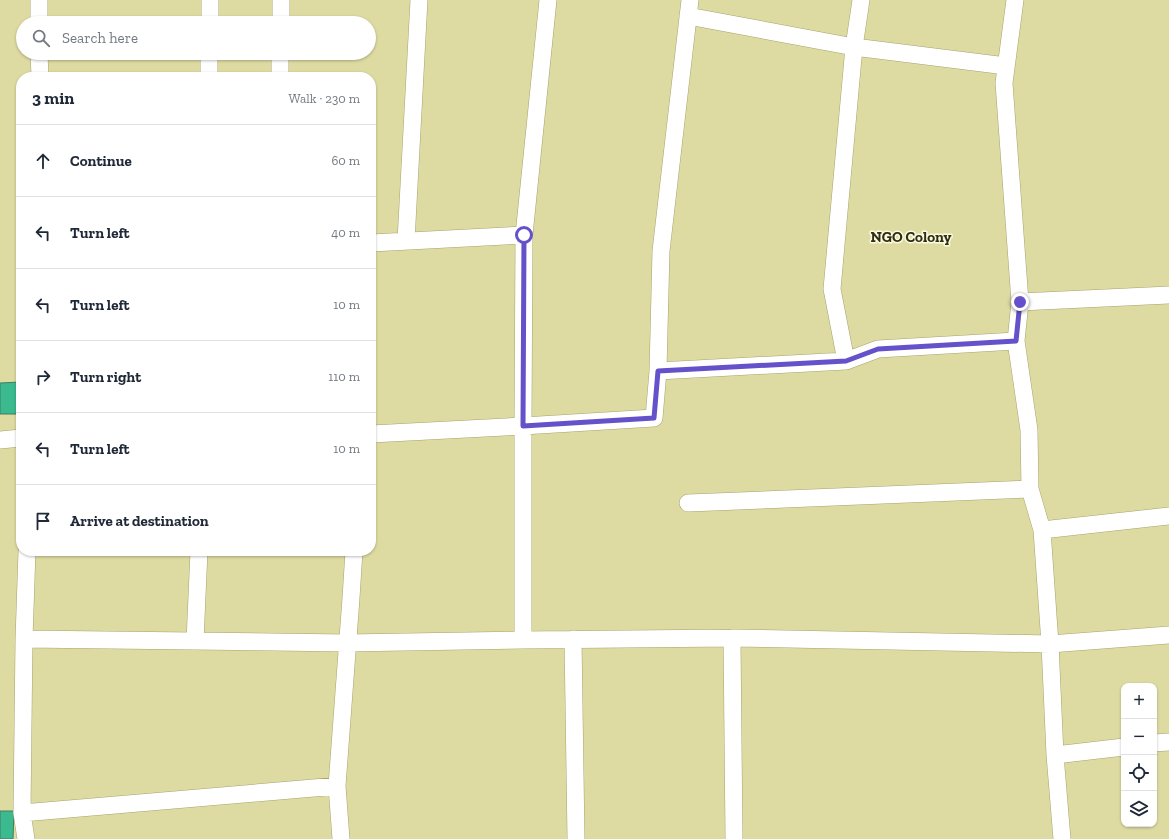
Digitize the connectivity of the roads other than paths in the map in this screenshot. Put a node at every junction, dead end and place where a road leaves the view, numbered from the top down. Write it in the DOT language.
graph roads {
  1 [pos="39,0"];
  2 [pos="210,0"];
  3 [pos="281,0"];
  4 [pos="418,0"];
  5 [pos="548,0"];
  6 [pos="861,0"];
  7 [pos="1015,0"];
  8 [pos="689,8"];
  9 [pos="39,16"];
  10 [pos="210,16"];
  11 [pos="280,16"];
  12 [pos="854,47"];
  13 [pos="39,60"];
  14 [pos="209,60"];
  15 [pos="280,60"];
  16 [pos="1006,66"];
  17 [pos="40,72"];
  18 [pos="209,72"];
  19 [pos="280,72"];
  20 [pos="524,235"];
  21 [pos="406,241"];
  22 [pos="376,243"];
  23 [pos="1169,295"];
  24 [pos="1020,302"];
  25 [pos="1016,341"];
  26 [pos="846,361"];
  27 [pos="658,371"];
  28 [pos="523,426"];
  29 [pos="376,434"];
  30 [pos="16,438"];
  31 [pos="0,440"];
  32 [pos="1030,490"];
  33 [pos="688,503"];
  34 [pos="1169,516"];
  35 [pos="1042,530"];
  36 [pos="27,556"];
  37 [pos="199,556"];
  38 [pos="354,556"];
  39 [pos="1169,636"];
  40 [pos="732,638"];
  41 [pos="24,639"];
  42 [pos="573,639"];
  43 [pos="523,640"];
  44 [pos="195,641"];
  45 [pos="347,643"];
  46 [pos="1050,644"];
  47 [pos="1169,742"];
  48 [pos="1157,743"];
  49 [pos="1121,747"];
  50 [pos="1055,755"];
  51 [pos="337,786"];
  52 [pos="22,813"];
  53 [pos="26,839"];
  54 [pos="341,839"];
  55 [pos="576,839"];
  56 [pos="734,839"];
  57 [pos="1062,839"];
  1 -- 9 [label="street"];
  2 -- 10 [label="street"];
  3 -- 11 [label="street"];
  4 -- 21 [label="street"];
  5 -- 20 [label="street"];
  6 -- 12 [label="street"];
  7 -- 16 [label="street"];
  8 -- 12 [label="street"];
  8 -- 27 [label="street"];
  12 -- 16 [label="street"];
  12 -- 26 [label="street"];
  13 -- 17 [label="street"];
  14 -- 18 [label="street"];
  15 -- 19 [label="street"];
  16 -- 24 [label="street"];
  20 -- 21 [label="street"];
  20 -- 28 [label="street"];
  21 -- 22 [label="street"];
  23 -- 24 [label="street"];
  24 -- 25 [label="street"];
  25 -- 26 [label="street"];
  25 -- 32 [label="street"];
  26 -- 27 [label="street"];
  27 -- 28 [label="street"];
  28 -- 29 [label="street"];
  28 -- 43 [label="street"];
  30 -- 31 [label="street"];
  32 -- 33 [label="street"];
  32 -- 35 [label="street"];
  34 -- 35 [label="street"];
  35 -- 46 [label="street"];
  36 -- 41 [label="street"];
  37 -- 44 [label="street"];
  38 -- 45 [label="street"];
  39 -- 46 [label="street"];
  40 -- 42 [label="street"];
  40 -- 46 [label="street"];
  40 -- 56 [label="street"];
  41 -- 44 [label="street"];
  41 -- 52 [label="street"];
  42 -- 43 [label="street"];
  42 -- 55 [label="street"];
  43 -- 45 [label="street"];
  44 -- 45 [label="street"];
  45 -- 51 [label="street"];
  46 -- 50 [label="street"];
  47 -- 48 [label="street"];
  49 -- 50 [label="street"];
  50 -- 57 [label="street"];
  51 -- 52 [label="street"];
  51 -- 54 [label="street"];
  52 -- 53 [label="street"];
}
